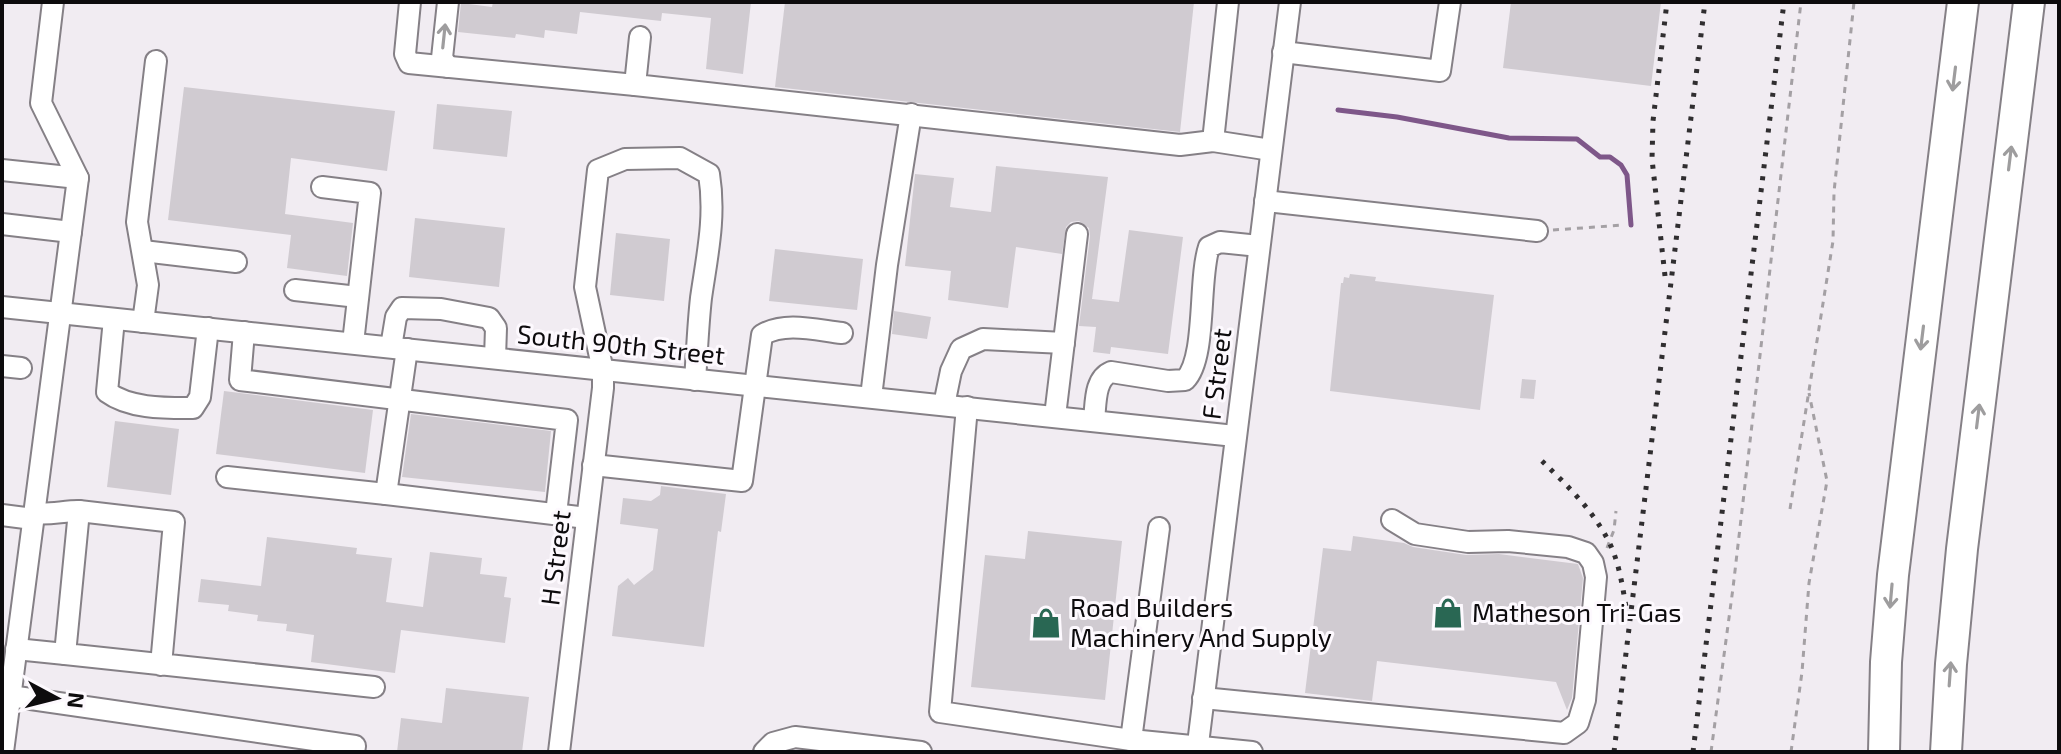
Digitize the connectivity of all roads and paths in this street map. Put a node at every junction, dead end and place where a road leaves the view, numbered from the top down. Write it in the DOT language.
graph roads {
  1 [pos="53,2"];
  2 [pos="410,2"];
  3 [pos="448,2"];
  4 [pos="1228,2"];
  5 [pos="1290,2"];
  6 [pos="1450,2"];
  7 [pos="1801,2"];
  8 [pos="1854,2"];
  9 [pos="1963,2"];
  10 [pos="2029,2"];
  11 [pos="640,37"];
  12 [pos="1283,52"];
  13 [pos="156,61"];
  14 [pos="448,67"];
  15 [pos="635,85"];
  16 [pos="911,114"];
  17 [pos="1213,141"];
  18 [pos="1271,150"];
  19 [pos="2,170"];
  20 [pos="78,178"];
  21 [pos="322,187"];
  22 [pos="1265,201"];
  23 [pos="2,224"];
  24 [pos="1624,225"];
  25 [pos="1537,231"];
  26 [pos="71,232"];
  27 [pos="1077,234"];
  28 [pos="1259,246"];
  29 [pos="143,251"];
  30 [pos="236,262"];
  31 [pos="295,290"];
  32 [pos="358,297"];
  33 [pos="2,307"];
  34 [pos="60,313"];
  35 [pos="114,319"];
  36 [pos="143,322"];
  37 [pos="208,328"];
  38 [pos="244,332"];
  39 [pos="842,333"];
  40 [pos="353,343"];
  41 [pos="1064,343"];
  42 [pos="399,348"];
  43 [pos="495,358"];
  44 [pos="603,371"];
  45 [pos="695,380"];
  46 [pos="755,385"];
  47 [pos="1809,389"];
  48 [pos="871,397"];
  49 [pos="398,401"];
  50 [pos="944,405"];
  51 [pos="967,407"];
  52 [pos="1055,416"];
  53 [pos="1094,420"];
  54 [pos="1235,436"];
  55 [pos="593,465"];
  56 [pos="227,477"];
  57 [pos="386,494"];
  58 [pos="1790,509"];
  59 [pos="1616,511"];
  60 [pos="556,514"];
  61 [pos="2,515"];
  62 [pos="38,516"];
  63 [pos="78,517"];
  64 [pos="587,518"];
  65 [pos="1392,520"];
  66 [pos="1159,528"];
  67 [pos="1593,563"];
  68 [pos="11,614"];
  69 [pos="65,654"];
  70 [pos="11,655"];
  71 [pos="161,665"];
  72 [pos="374,687"];
  73 [pos="10,696"];
  74 [pos="1203,698"];
  75 [pos="1131,740"];
  76 [pos="1198,749"];
  77 [pos="3,752"];
  78 [pos="354,752"];
  79 [pos="559,752"];
  80 [pos="764,752"];
  81 [pos="921,752"];
  82 [pos="1252,752"];
  83 [pos="1711,752"];
  84 [pos="1791,752"];
  85 [pos="1884,752"];
  86 [pos="1946,752"];
  1 -- 20 [label="street"];
  2 -- 14 [label="street"];
  14 -- 3 [label="street, one-way"];
  4 -- 17 [label="street"];
  5 -- 12 [label="street, F Street"];
  6 -- 12 [label="street"];
  7 -- 83 [label="path"];
  8 -- 47 [label="path"];
  9 -- 85 [label="highway, one-way"];
  86 -- 10 [label="highway, one-way"];
  11 -- 15 [label="street"];
  12 -- 18 [label="street, F Street"];
  13 -- 29 [label="street"];
  14 -- 15 [label="street"];
  15 -- 16 [label="street"];
  16 -- 17 [label="street"];
  16 -- 48 [label="street"];
  17 -- 18 [label="street"];
  18 -- 22 [label="street, F Street"];
  19 -- 20 [label="street"];
  20 -- 26 [label="street"];
  21 -- 32 [label="street"];
  22 -- 25 [label="street"];
  22 -- 28 [label="street, F Street"];
  23 -- 26 [label="street"];
  24 -- 25 [label="path"];
  26 -- 34 [label="street"];
  27 -- 41 [label="street"];
  28 -- 53 [label="street"];
  28 -- 54 [label="street, F Street"];
  29 -- 30 [label="street"];
  29 -- 36 [label="street"];
  31 -- 32 [label="street"];
  32 -- 40 [label="street"];
  33 -- 34 [label="street, South 90th Street"];
  34 -- 35 [label="street, South 90th Street"];
  34 -- 62 [label="street"];
  35 -- 36 [label="street, South 90th Street"];
  35 -- 37 [label="street"];
  36 -- 37 [label="street, South 90th Street"];
  37 -- 38 [label="street, South 90th Street"];
  38 -- 40 [label="street, South 90th Street"];
  38 -- 49 [label="street"];
  39 -- 46 [label="street"];
  40 -- 42 [label="street, South 90th Street"];
  41 -- 50 [label="street"];
  41 -- 52 [label="street"];
  42 -- 43 [label="street, South 90th Street"];
  42 -- 43 [label="street"];
  42 -- 49 [label="street"];
  43 -- 44 [label="street, South 90th Street"];
  44 -- 45 [label="street, South 90th Street"];
  44 -- 45 [label="street, H Street"];
  44 -- 55 [label="street, H Street"];
  45 -- 46 [label="street, South 90th Street"];
  46 -- 48 [label="street, South 90th Street"];
  46 -- 55 [label="street"];
  47 -- 58 [label="path"];
  47 -- 84 [label="path"];
  48 -- 50 [label="street, South 90th Street"];
  49 -- 57 [label="street"];
  49 -- 60 [label="street"];
  50 -- 51 [label="street, South 90th Street"];
  51 -- 52 [label="street, South 90th Street"];
  51 -- 75 [label="street"];
  52 -- 53 [label="street, South 90th Street"];
  53 -- 54 [label="street, South 90th Street"];
  54 -- 74 [label="street, F Street"];
  55 -- 64 [label="street, H Street"];
  56 -- 57 [label="street"];
  57 -- 60 [label="street"];
  59 -- 67 [label="path"];
  60 -- 64 [label="street"];
  61 -- 62 [label="street"];
  62 -- 63 [label="street"];
  62 -- 68 [label="street"];
  63 -- 69 [label="street"];
  63 -- 71 [label="street"];
  64 -- 79 [label="street, H Street"];
  65 -- 67 [label="street"];
  66 -- 75 [label="street"];
  67 -- 74 [label="street"];
  68 -- 70 [label="street"];
  69 -- 70 [label="street"];
  69 -- 71 [label="street"];
  70 -- 73 [label="street"];
  71 -- 72 [label="street"];
  73 -- 77 [label="street"];
  73 -- 78 [label="street"];
  74 -- 76 [label="street, F Street"];
  75 -- 76 [label="street"];
  76 -- 82 [label="street"];
  80 -- 81 [label="street"];
}
